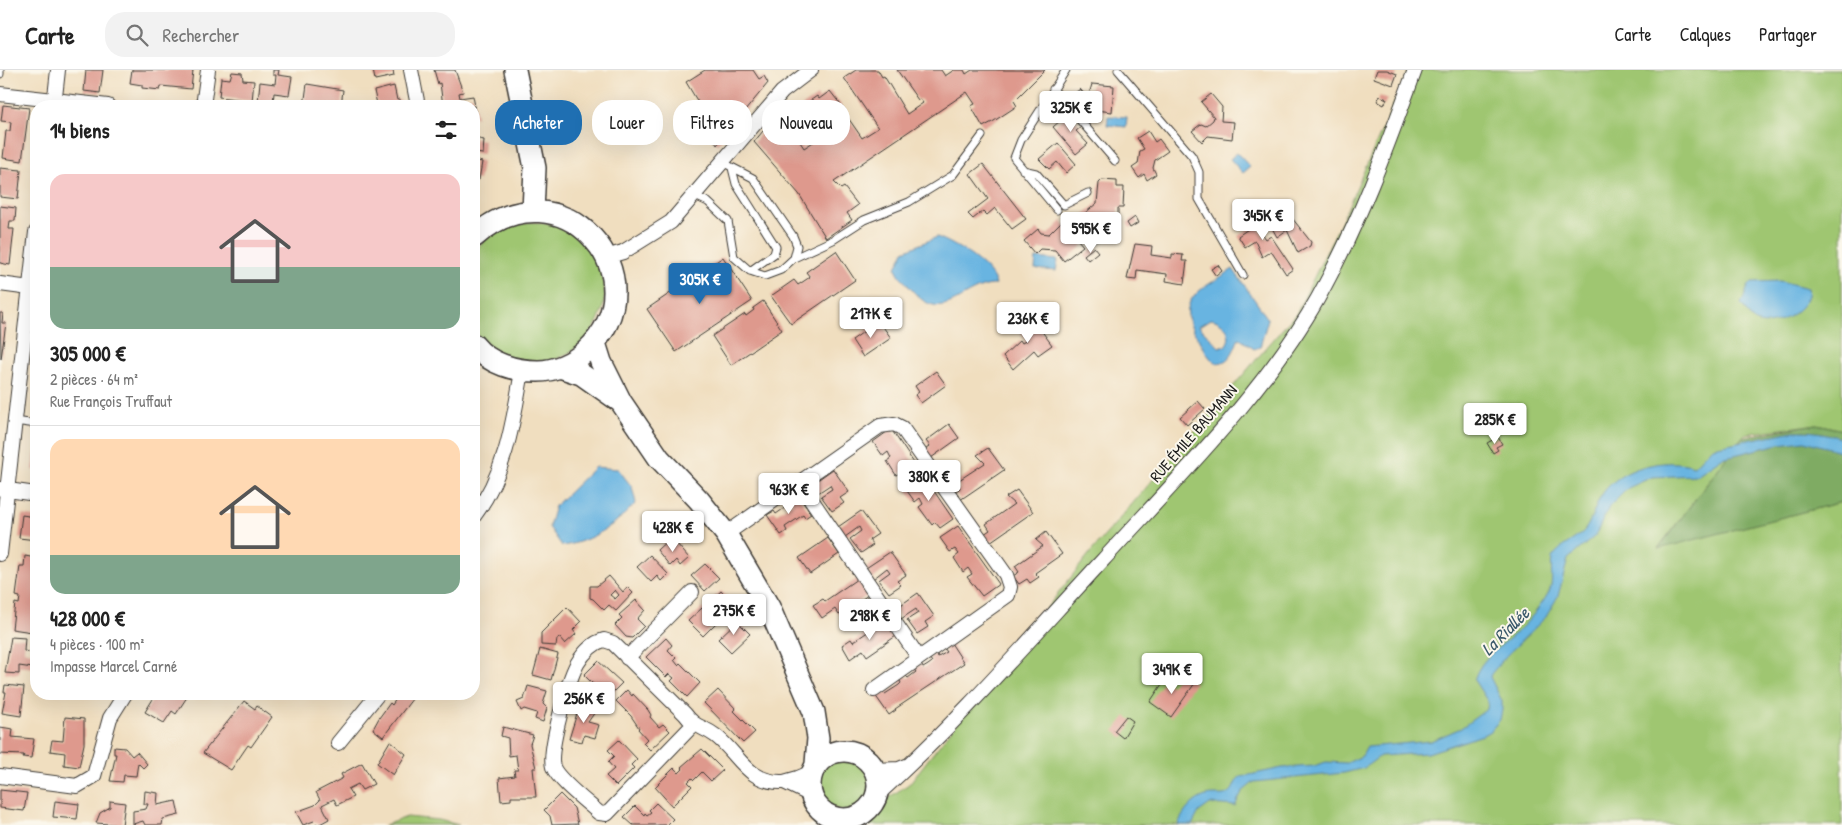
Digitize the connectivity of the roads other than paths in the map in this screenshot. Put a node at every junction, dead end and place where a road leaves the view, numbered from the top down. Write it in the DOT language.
graph roads {
  1 [pos="58,70"];
  2 [pos="208,70"];
  3 [pos="411,70"];
  4 [pos="515,70"];
  5 [pos="811,70"];
  6 [pos="1066,70"];
  7 [pos="1118,70"];
  8 [pos="1416,70"];
  9 [pos="1053,89"];
  10 [pos="0,94"];
  11 [pos="36,100"];
  12 [pos="54,100"];
  13 [pos="203,100"];
  14 [pos="417,100"];
  15 [pos="982,136"];
  16 [pos="1115,161"];
  17 [pos="727,165"];
  18 [pos="1022,170"];
  19 [pos="1088,193"];
  20 [pos="693,195"];
  21 [pos="1057,210"];
  22 [pos="533,211"];
  23 [pos="480,231"];
  24 [pos="606,257"];
  25 [pos="794,258"];
  26 [pos="750,271"];
  27 [pos="1243,274"];
  28 [pos="0,284"];
  29 [pos="30,288"];
  30 [pos="595,342"];
  31 [pos="480,350"];
  32 [pos="560,367"];
  33 [pos="522,371"];
  34 [pos="621,402"];
  35 [pos="14,421"];
  36 [pos="30,423"];
  37 [pos="800,483"];
  38 [pos="4,490"];
  39 [pos="30,493"];
  40 [pos="480,508"];
  41 [pos="726,534"];
  42 [pos="0,554"];
  43 [pos="692,592"];
  44 [pos="627,658"];
  45 [pos="919,658"];
  46 [pos="874,690"];
  47 [pos="121,700"];
  48 [pos="373,700"];
  49 [pos="814,712"];
  50 [pos="693,725"];
  51 [pos="338,743"];
  52 [pos="850,751"];
  53 [pos="912,763"];
  54 [pos="814,768"];
  55 [pos="875,770"];
  56 [pos="0,776"];
  57 [pos="784,782"];
  58 [pos="877,795"];
  59 [pos="819,810"];
  60 [pos="853,821"];
  1 -- 12 [label="street"];
  2 -- 13 [label="street"];
  3 -- 14 [label="street"];
  4 -- 22 [label="main road"];
  5 -- 17 [label="street"];
  6 -- 9 [label="lane"];
  7 -- 27 [label="lane"];
  8 -- 53 [label="street, RUE ÉMILE BAUMANN"];
  9 -- 16 [label="lane"];
  9 -- 18 [label="lane"];
  10 -- 11 [label="street"];
  15 -- 25 [label="lane"];
  17 -- 20 [label="street"];
  17 -- 25 [label="lane"];
  17 -- 26 [label="lane"];
  18 -- 19 [label="lane"];
  18 -- 21 [label="lane"];
  20 -- 24 [label="street"];
  20 -- 26 [label="lane"];
  22 -- 23 [label="main road"];
  22 -- 24 [label="main road"];
  24 -- 30 [label="main road"];
  25 -- 26 [label="lane"];
  28 -- 29 [label="street"];
  29 -- 35 [label="street"];
  30 -- 32 [label="main road"];
  30 -- 34 [label="main road"];
  31 -- 33 [label="main road"];
  32 -- 33 [label="main road"];
  32 -- 34 [label="main road"];
  33 -- 40 [label="street"];
  34 -- 41 [label="main road"];
  35 -- 36 [label="lane"];
  35 -- 38 [label="street"];
  37 -- 41 [label="street"];
  37 -- 45 [label="street"];
  37 -- 45 [label="street"];
  38 -- 39 [label="street"];
  38 -- 42 [label="street"];
  41 -- 49 [label="main road"];
  43 -- 44 [label="street"];
  44 -- 50 [label="street"];
  44 -- 50 [label="street"];
  45 -- 46 [label="street"];
  47 -- 56 [label="street"];
  48 -- 51 [label="street"];
  49 -- 52 [label="main road"];
  49 -- 54 [label="main road"];
  50 -- 57 [label="street"];
  52 -- 54 [label="main road"];
  52 -- 55 [label="main road"];
  53 -- 55 [label="street"];
  53 -- 58 [label="street, RUE ÉMILE BAUMANN"];
  54 -- 57 [label="street"];
  54 -- 59 [label="main road"];
  55 -- 58 [label="main road"];
  57 -- 59 [label="street"];
  58 -- 60 [label="main road"];
  59 -- 60 [label="main road"];
}
